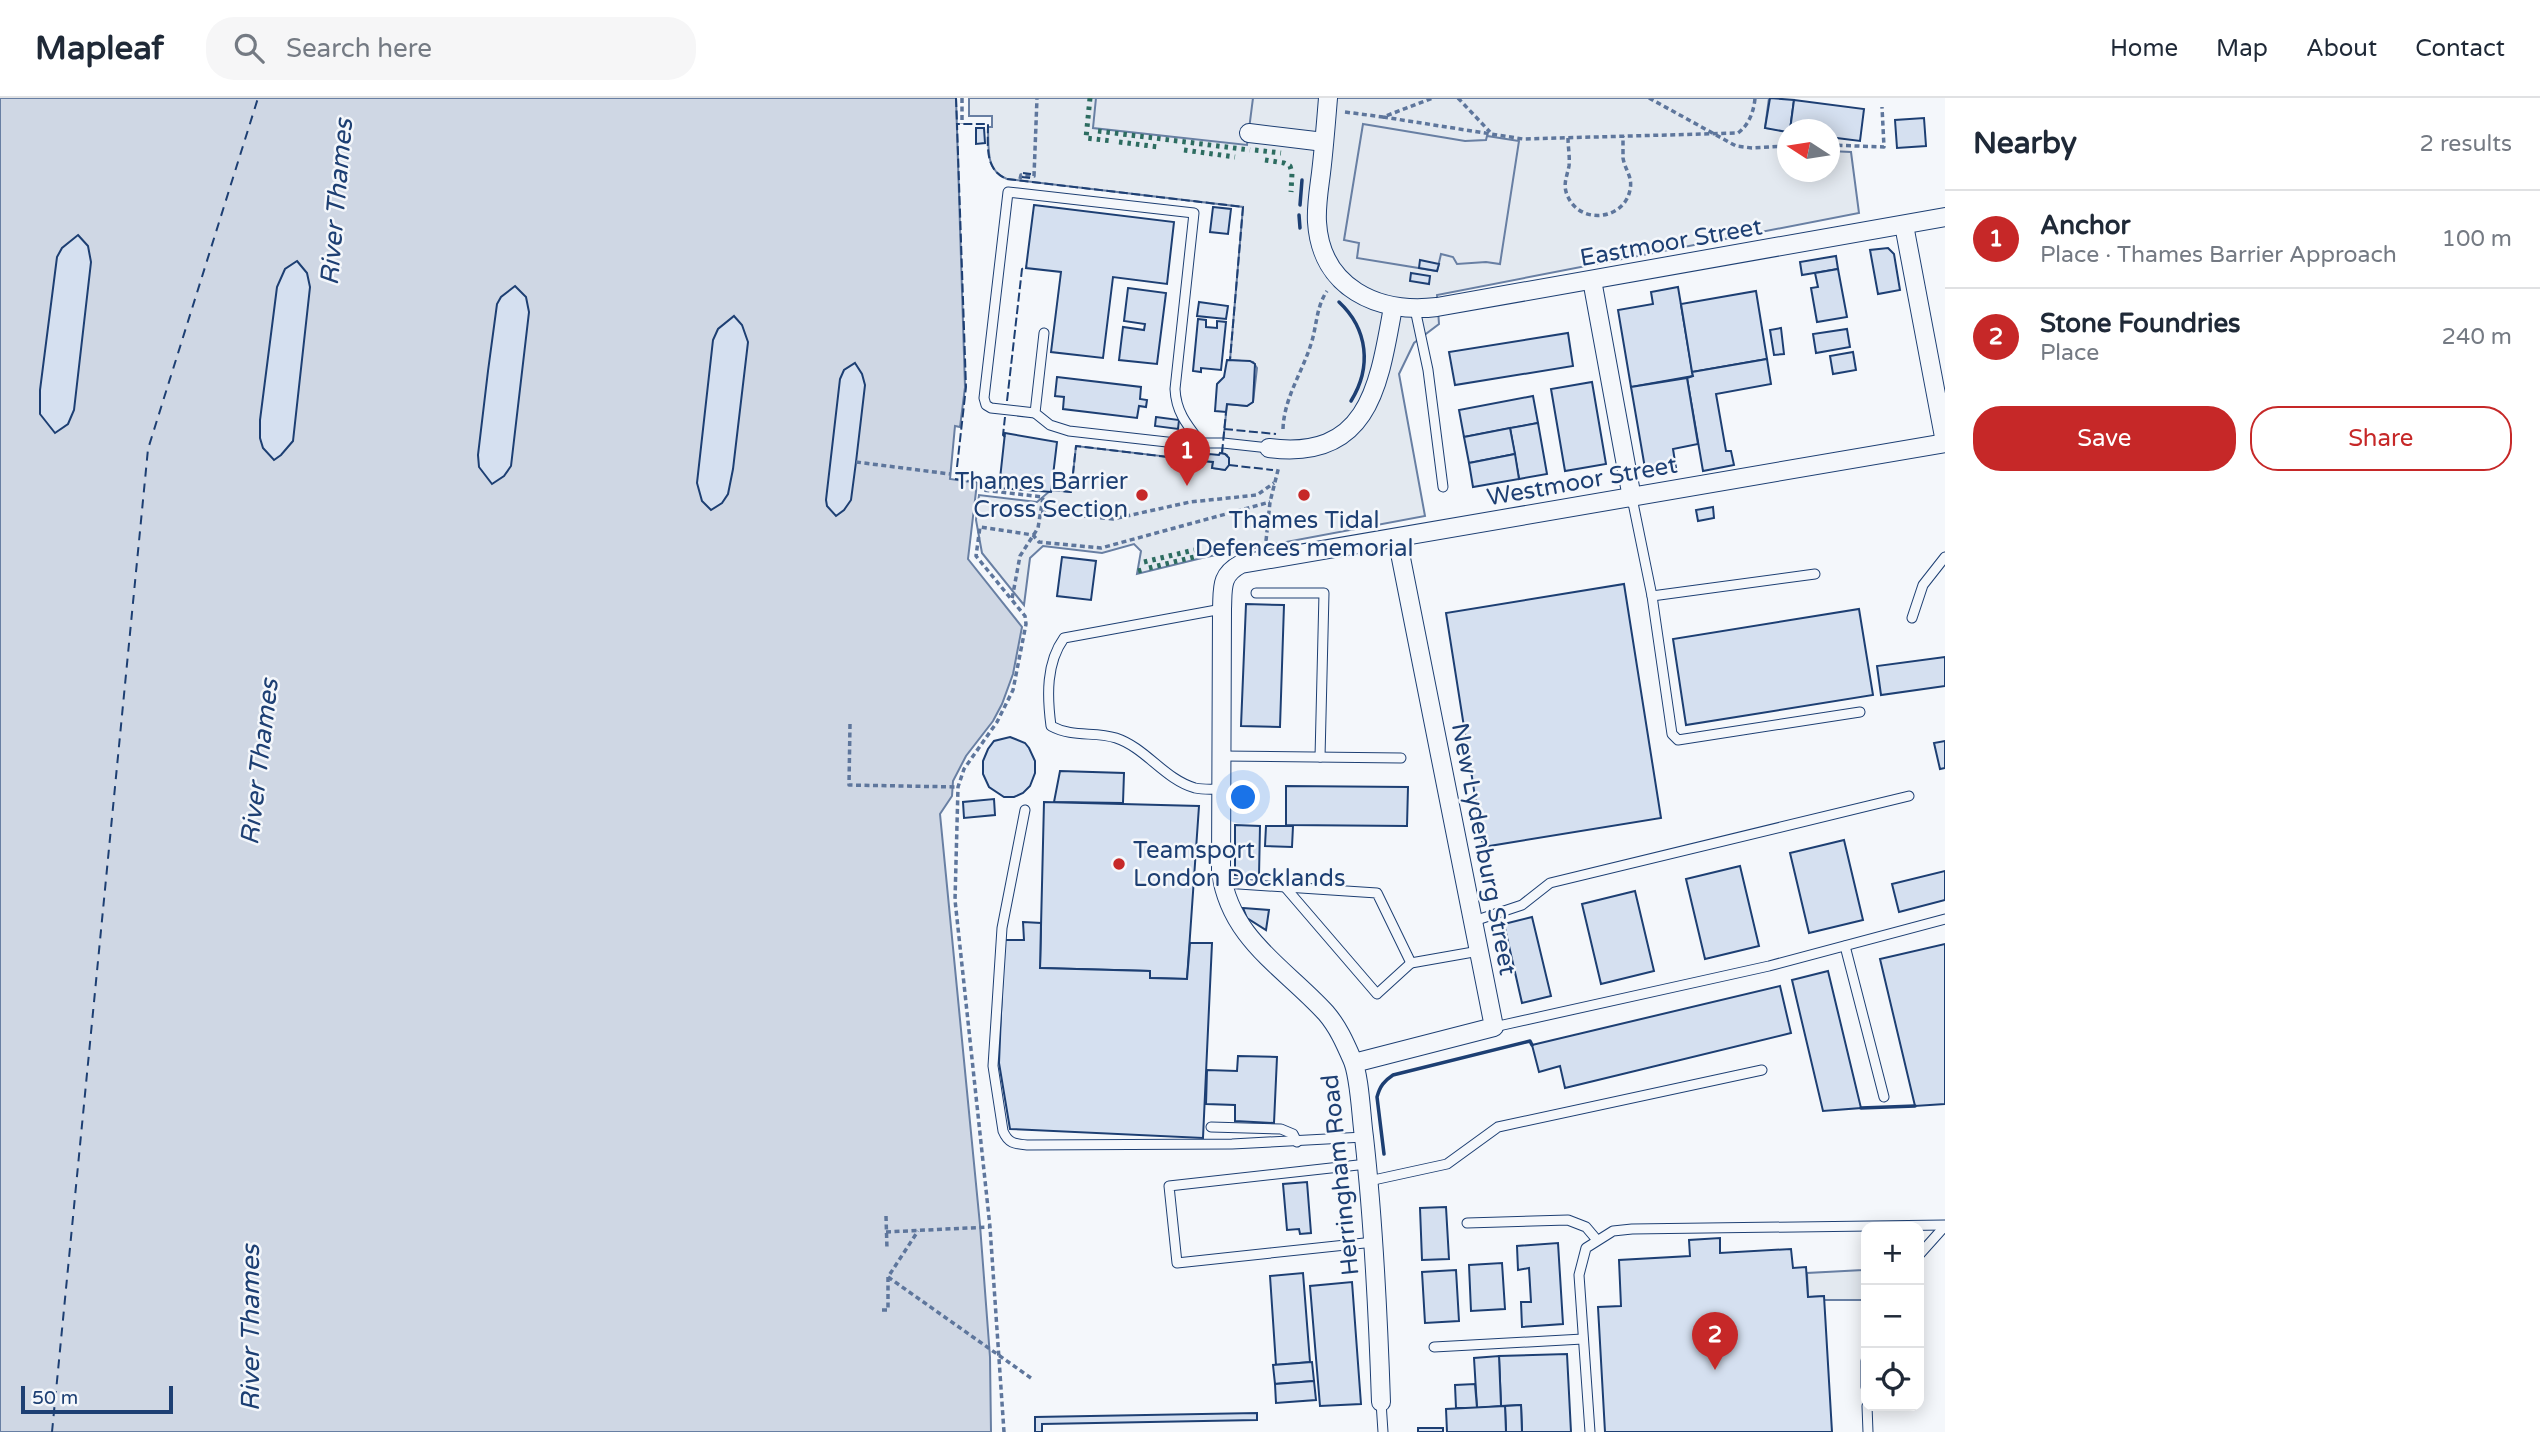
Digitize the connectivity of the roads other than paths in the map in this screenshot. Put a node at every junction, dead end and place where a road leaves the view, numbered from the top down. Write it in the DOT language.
graph roads {
  1 [pos="1336,102"];
  2 [pos="1249,133"];
  3 [pos="1324,142"];
  4 [pos="1945,217"];
  5 [pos="1904,225"];
  6 [pos="1592,280"];
  7 [pos="1404,309"];
  8 [pos="1044,333"];
  9 [pos="1035,413"];
  10 [pos="1201,443"];
  11 [pos="1945,443"];
  12 [pos="1274,454"];
  13 [pos="1443,487"];
  14 [pos="1632,498"];
  15 [pos="1397,538"];
  16 [pos="1945,558"];
  17 [pos="1229,570"];
  18 [pos="1815,574"];
  19 [pos="1256,593"];
  20 [pos="1652,596"];
  21 [pos="1222,609"];
  22 [pos="1912,618"];
  23 [pos="1860,712"];
  24 [pos="1223,756"];
  25 [pos="1320,757"];
  26 [pos="1401,758"];
  27 [pos="1223,789"];
  28 [pos="1909,796"];
  29 [pos="1025,810"];
  30 [pos="1222,883"];
  31 [pos="1285,887"];
  32 [pos="1945,919"];
  33 [pos="1474,921"];
  34 [pos="1845,946"];
  35 [pos="1479,951"];
  36 [pos="1411,963"];
  37 [pos="1494,1027"];
  38 [pos="1354,1063"];
  39 [pos="1762,1070"];
  40 [pos="1884,1097"];
  41 [pos="1211,1127"];
  42 [pos="1364,1137"];
  43 [pos="1297,1142"];
  44 [pos="1368,1173"];
  45 [pos="1467,1223"];
  46 [pos="1944,1227"];
  47 [pos="1597,1240"];
  48 [pos="1374,1242"];
  49 [pos="1924,1249"];
  50 [pos="1583,1339"];
  51 [pos="1434,1347"];
  52 [pos="1381,1402"];
  53 [pos="1867,1411"];
  54 [pos="1382,1432"];
  55 [pos="1590,1432"];
  56 [pos="1868,1432"];
  1 -- 3 [label="street"];
  2 -- 3 [label="street"];
  3 -- 7 [label="street"];
  4 -- 5 [label="street, Eastmoor Street"];
  5 -- 6 [label="street, Eastmoor Street"];
  5 -- 11 [label="street"];
  6 -- 7 [label="street, Eastmoor Street"];
  6 -- 14 [label="street"];
  7 -- 12 [label="street"];
  7 -- 13 [label="lane"];
  8 -- 9 [label="lane"];
  9 -- 10 [label="lane"];
  9 -- 10 [label="lane"];
  10 -- 12 [label="lane"];
  11 -- 14 [label="street, Westmoor Street"];
  14 -- 15 [label="street, Westmoor Street"];
  14 -- 20 [label="lane"];
  15 -- 17 [label="street, Westmoor Street"];
  15 -- 33 [label="street, New Lydenburg Street"];
  16 -- 22 [label="lane"];
  17 -- 21 [label="street, Herringham Road"];
  18 -- 20 [label="lane"];
  19 -- 25 [label="lane"];
  20 -- 23 [label="lane"];
  21 -- 24 [label="street, Herringham Road"];
  21 -- 27 [label="lane"];
  24 -- 25 [label="lane"];
  24 -- 27 [label="street, Herringham Road"];
  25 -- 26 [label="lane"];
  27 -- 30 [label="street, Herringham Road"];
  28 -- 33 [label="lane"];
  29 -- 43 [label="lane"];
  30 -- 31 [label="lane"];
  30 -- 38 [label="street, Herringham Road"];
  31 -- 36 [label="lane"];
  31 -- 36 [label="lane"];
  32 -- 34 [label="lane"];
  33 -- 35 [label="street, New Lydenburg Street"];
  34 -- 37 [label="lane"];
  34 -- 40 [label="lane"];
  35 -- 36 [label="lane"];
  35 -- 37 [label="street, New Lydenburg Street"];
  37 -- 38 [label="street"];
  38 -- 42 [label="street, Herringham Road"];
  39 -- 44 [label="lane"];
  41 -- 43 [label="lane"];
  42 -- 43 [label="lane"];
  42 -- 44 [label="street, Herringham Road"];
  44 -- 48 [label="street, Herringham Road"];
  44 -- 48 [label="lane"];
  45 -- 47 [label="lane"];
  46 -- 47 [label="lane"];
  46 -- 49 [label="lane"];
  47 -- 50 [label="lane"];
  48 -- 52 [label="street, Herringham Road"];
  50 -- 51 [label="lane"];
  50 -- 55 [label="lane"];
  52 -- 54 [label="lane"];
  53 -- 56 [label="lane"];
}
